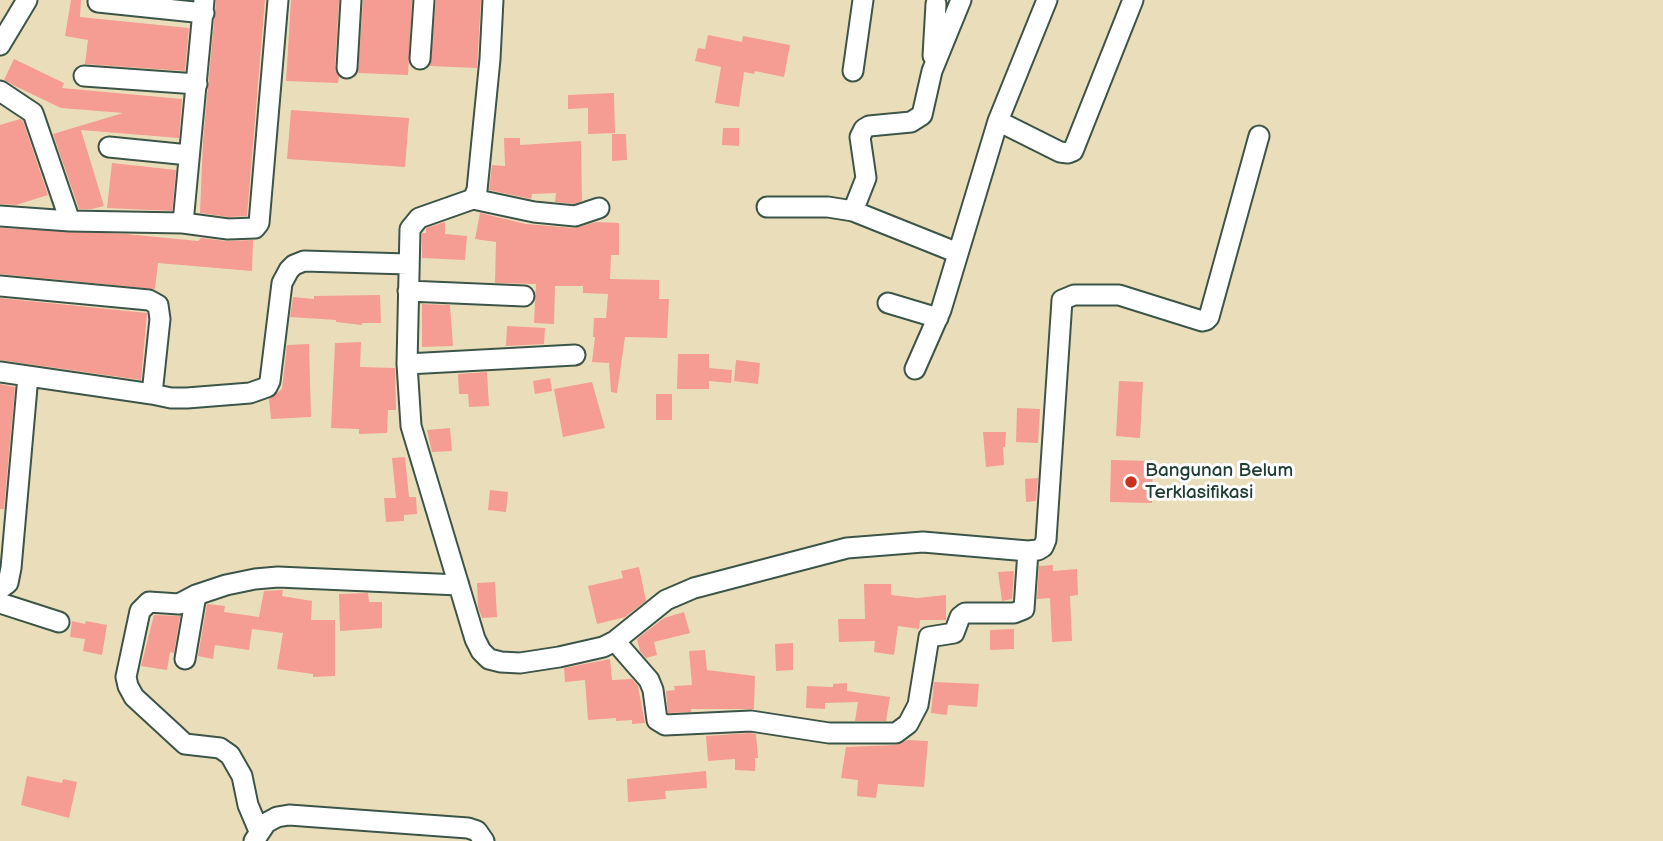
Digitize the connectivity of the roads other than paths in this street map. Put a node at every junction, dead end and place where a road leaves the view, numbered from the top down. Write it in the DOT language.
graph roads {
  1 [pos="27,0"];
  2 [pos="278,0"];
  3 [pos="351,0"];
  4 [pos="424,0"];
  5 [pos="493,0"];
  6 [pos="863,0"];
  7 [pos="1047,0"];
  8 [pos="1133,0"];
  9 [pos="98,2"];
  10 [pos="933,2"];
  11 [pos="131,3"];
  12 [pos="204,6"];
  13 [pos="959,7"];
  14 [pos="0,45"];
  15 [pos="420,59"];
  16 [pos="347,68"];
  17 [pos="853,71"];
  18 [pos="932,71"];
  19 [pos="84,76"];
  20 [pos="197,84"];
  21 [pos="0,91"];
  22 [pos="998,121"];
  23 [pos="1259,136"];
  24 [pos="108,147"];
  25 [pos="189,155"];
  26 [pos="473,199"];
  27 [pos="767,207"];
  28 [pos="599,208"];
  29 [pos="853,211"];
  30 [pos="0,216"];
  31 [pos="70,221"];
  32 [pos="183,223"];
  33 [pos="958,253"];
  34 [pos="408,264"];
  35 [pos="0,286"];
  36 [pos="408,291"];
  37 [pos="524,296"];
  38 [pos="888,303"];
  39 [pos="937,318"];
  40 [pos="575,355"];
  41 [pos="407,364"];
  42 [pos="915,369"];
  43 [pos="0,372"];
  44 [pos="28,376"];
  45 [pos="152,394"];
  46 [pos="1028,551"];
  47 [pos="459,585"];
  48 [pos="0,589"];
  49 [pos="196,595"];
  50 [pos="0,603"];
  51 [pos="59,622"];
  52 [pos="615,640"];
  53 [pos="185,659"];
  54 [pos="257,836"];
  55 [pos="484,841"];
  1 -- 14 [label="street"];
  2 -- 32 [label="street"];
  3 -- 16 [label="street"];
  4 -- 15 [label="street"];
  5 -- 26 [label="street"];
  6 -- 17 [label="street"];
  7 -- 22 [label="street"];
  8 -- 22 [label="street"];
  9 -- 11 [label="street"];
  10 -- 13 [label="street"];
  10 -- 18 [label="street"];
  11 -- 12 [label="street"];
  12 -- 20 [label="street"];
  13 -- 18 [label="street"];
  18 -- 29 [label="street"];
  19 -- 20 [label="street"];
  20 -- 25 [label="street"];
  21 -- 31 [label="street"];
  22 -- 33 [label="street"];
  23 -- 46 [label="street"];
  24 -- 25 [label="street"];
  25 -- 32 [label="street"];
  26 -- 28 [label="street"];
  26 -- 34 [label="street"];
  27 -- 29 [label="street"];
  29 -- 33 [label="street"];
  30 -- 31 [label="street"];
  31 -- 32 [label="street"];
  33 -- 39 [label="street"];
  34 -- 36 [label="street"];
  34 -- 45 [label="street"];
  35 -- 45 [label="street"];
  36 -- 37 [label="street"];
  36 -- 41 [label="street"];
  38 -- 39 [label="street"];
  39 -- 42 [label="street"];
  40 -- 41 [label="street"];
  41 -- 47 [label="street"];
  43 -- 44 [label="street"];
  44 -- 45 [label="street"];
  44 -- 48 [label="street"];
  46 -- 52 [label="street"];
  46 -- 52 [label="street"];
  47 -- 49 [label="street"];
  47 -- 52 [label="street"];
  49 -- 53 [label="street"];
  49 -- 54 [label="street"];
  50 -- 51 [label="street"];
  54 -- 55 [label="street"];
}
